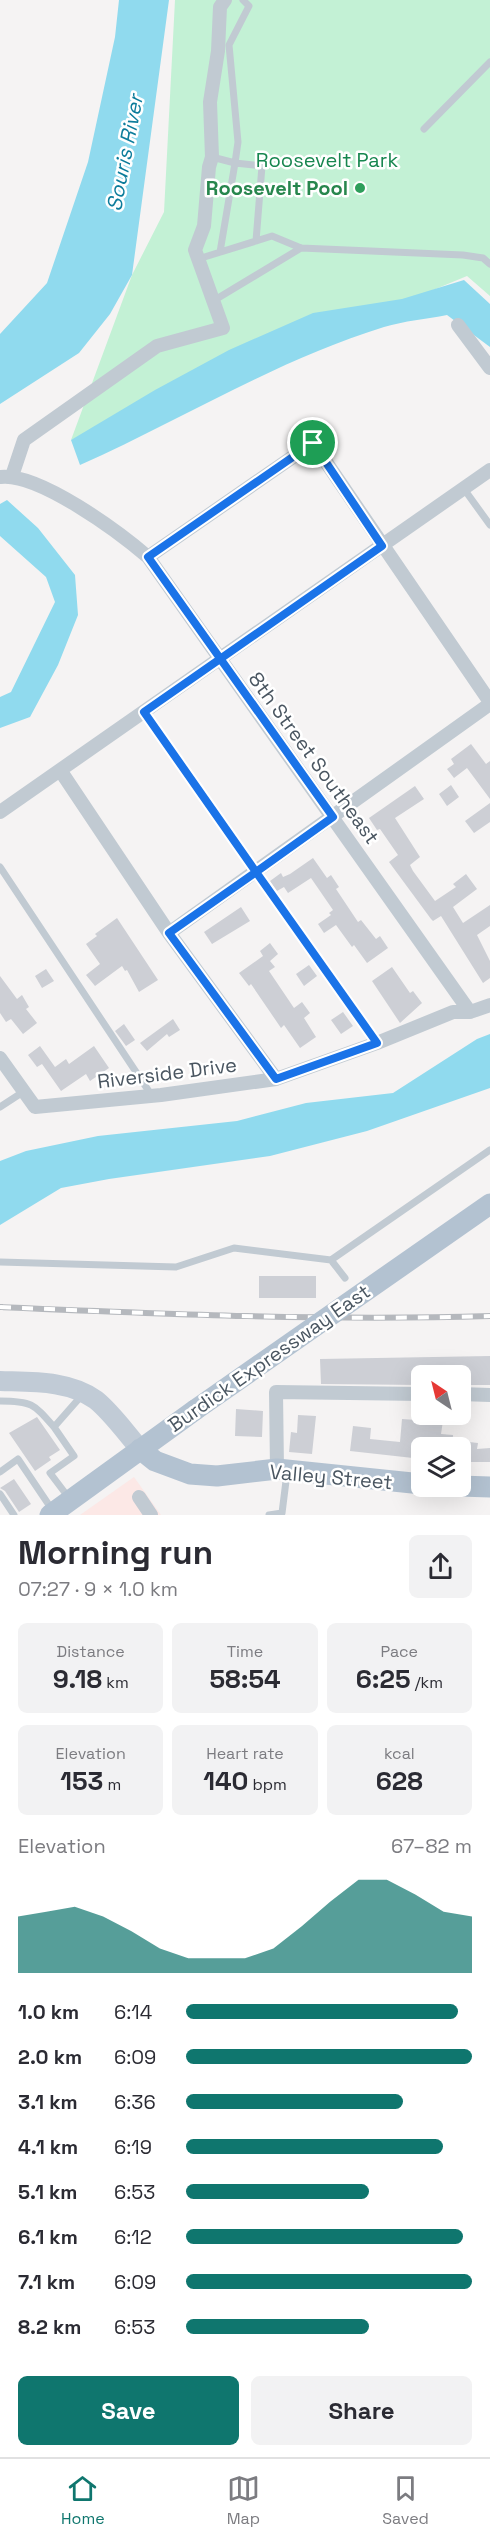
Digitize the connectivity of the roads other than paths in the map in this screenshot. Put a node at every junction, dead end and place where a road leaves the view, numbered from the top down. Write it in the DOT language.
graph roads {
  1 [pos="225,0"];
  2 [pos="243,0"];
  3 [pos="224,45"];
  4 [pos="490,62"];
  5 [pos="424,129"];
  6 [pos="212,157"];
  7 [pos="235,163"];
  8 [pos="256,241"];
  9 [pos="301,248"];
  10 [pos="220,252"];
  11 [pos="198,259"];
  12 [pos="490,264"];
  13 [pos="213,301"];
  14 [pos="458,325"];
  15 [pos="490,368"];
  16 [pos="490,470"];
  17 [pos="12,477"];
  18 [pos="464,489"];
  19 [pos="490,525"];
  20 [pos="382,546"];
  21 [pos="148,557"];
  22 [pos="219,660"];
  23 [pos="490,703"];
  24 [pos="144,712"];
  25 [pos="60,770"];
  26 [pos="0,812"];
  27 [pos="333,817"];
  28 [pos="0,867"];
  29 [pos="256,872"];
  30 [pos="169,933"];
  31 [pos="490,1005"];
  32 [pos="470,1012"];
  33 [pos="377,1043"];
  34 [pos="0,1058"];
  35 [pos="276,1079"];
  36 [pos="23,1092"];
  37 [pos="152,1095"];
  38 [pos="0,1107"];
  39 [pos="490,1150"];
  40 [pos="490,1204"];
  41 [pos="331,1260"];
  42 [pos="0,1262"];
  43 [pos="345,1278"];
  44 [pos="0,1381"];
  45 [pos="25,1392"];
  46 [pos="84,1394"];
  47 [pos="411,1394"];
  48 [pos="471,1394"];
  49 [pos="490,1395"];
  50 [pos="0,1401"];
  51 [pos="54,1427"];
  52 [pos="140,1449"];
  53 [pos="282,1470"];
  54 [pos="0,1472"];
  55 [pos="411,1483"];
  56 [pos="471,1486"];
  57 [pos="490,1487"];
  58 [pos="0,1494"];
  59 [pos="139,1497"];
  60 [pos="58,1509"];
  61 [pos="282,1514"];
  62 [pos="14,1515"];
  63 [pos="151,1515"];
  64 [pos="269,1515"];
  1 -- 3 [label="street"];
  2 -- 3 [label="lane"];
  3 -- 6 [label="street"];
  3 -- 7 [label="lane"];
  4 -- 5 [label="lane"];
  6 -- 7 [label="lane"];
  6 -- 11 [label="street"];
  7 -- 8 [label="lane"];
  7 -- 10 [label="lane"];
  8 -- 9 [label="lane"];
  8 -- 10 [label="lane"];
  9 -- 12 [label="lane"];
  9 -- 13 [label="lane"];
  10 -- 11 [label="lane"];
  11 -- 13 [label="street"];
  13 -- 17 [label="street"];
  14 -- 15 [label="street"];
  16 -- 18 [label="street"];
  17 -- 21 [label="street, 8th Street Southeast"];
  18 -- 19 [label="lane"];
  18 -- 20 [label="street"];
  20 -- 21 [label="street"];
  20 -- 22 [label="street"];
  20 -- 23 [label="street"];
  21 -- 22 [label="street, 8th Street Southeast"];
  22 -- 24 [label="street"];
  22 -- 27 [label="street, 8th Street Southeast"];
  23 -- 27 [label="street"];
  24 -- 25 [label="street"];
  24 -- 29 [label="lane"];
  25 -- 26 [label="street"];
  25 -- 30 [label="street"];
  27 -- 29 [label="street"];
  27 -- 32 [label="street, 8th Street Southeast"];
  28 -- 37 [label="lane"];
  29 -- 30 [label="street"];
  29 -- 33 [label="lane"];
  30 -- 35 [label="street"];
  31 -- 32 [label="street, Riverside Drive"];
  32 -- 33 [label="street, Riverside Drive"];
  33 -- 35 [label="street, Riverside Drive"];
  34 -- 36 [label="street"];
  35 -- 37 [label="street, Riverside Drive"];
  36 -- 37 [label="street, Riverside Drive"];
  36 -- 38 [label="lane"];
  39 -- 41 [label="lane"];
  40 -- 52 [label="main road, Burdick Expressway East, bridge"];
  41 -- 42 [label="lane"];
  41 -- 43 [label="lane"];
  44 -- 45 [label="street"];
  45 -- 46 [label="street"];
  45 -- 50 [label="lane"];
  45 -- 51 [label="lane"];
  46 -- 51 [label="lane"];
  46 -- 52 [label="street"];
  47 -- 53 [label="street"];
  48 -- 49 [label="street"];
  51 -- 60 [label="lane"];
  52 -- 53 [label="main road, Valley Street"];
  52 -- 60 [label="main road, Burdick Expressway East"];
  53 -- 55 [label="main road, Valley Street"];
  53 -- 61 [label="lane"];
  54 -- 60 [label="lane"];
  56 -- 57 [label="main road"];
  58 -- 62 [label="lane"];
  59 -- 63 [label="street"];
  61 -- 64 [label="lane"];
}
